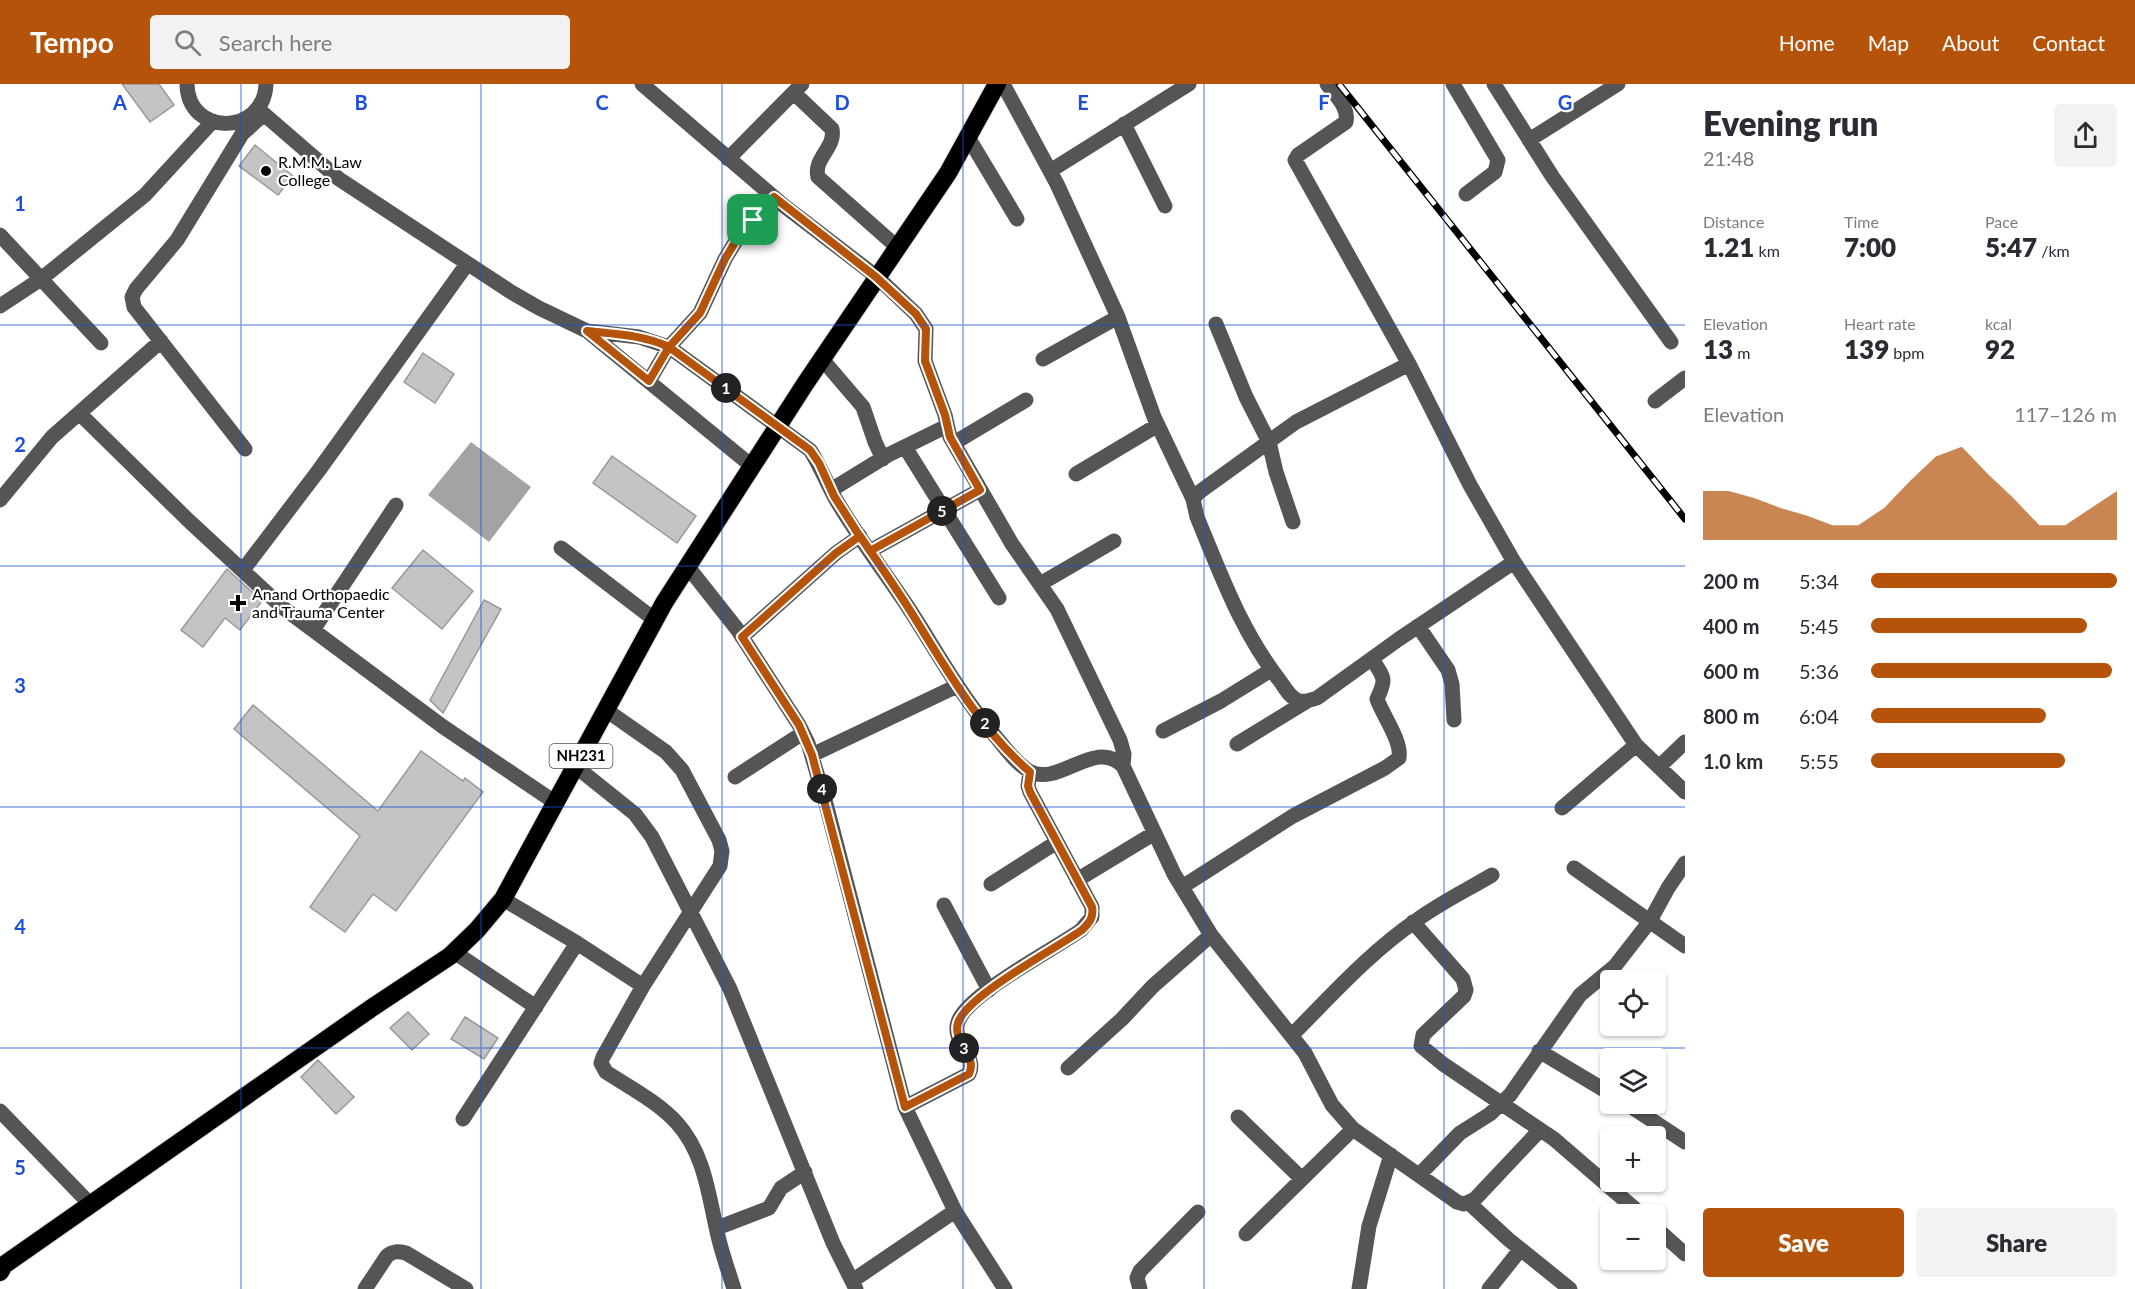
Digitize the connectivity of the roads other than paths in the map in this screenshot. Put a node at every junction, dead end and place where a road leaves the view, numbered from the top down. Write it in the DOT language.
graph roads {
  1 [pos="187,84"];
  2 [pos="266,84"];
  3 [pos="642,84"];
  4 [pos="997,84"];
  5 [pos="1003,84"];
  6 [pos="1189,84"];
  7 [pos="1327,84"];
  8 [pos="1453,84"];
  9 [pos="1494,84"];
  10 [pos="1618,84"];
  11 [pos="798,88"];
  12 [pos="261,112"];
  13 [pos="213,121"];
  14 [pos="1124,124"];
  15 [pos="968,137"];
  16 [pos="1529,140"];
  17 [pos="728,159"];
  18 [pos="1050,171"];
  19 [pos="1466,194"];
  20 [pos="774,197"];
  21 [pos="1165,206"];
  22 [pos="1017,219"];
  23 [pos="0,236"];
  24 [pos="897,247"];
  25 [pos="468,264"];
  26 [pos="876,277"];
  27 [pos="41,279"];
  28 [pos="0,306"];
  29 [pos="1118,316"];
  30 [pos="1216,324"];
  31 [pos="587,331"];
  32 [pos="161,341"];
  33 [pos="1671,342"];
  34 [pos="101,343"];
  35 [pos="669,347"];
  36 [pos="822,359"];
  37 [pos="1043,359"];
  38 [pos="1409,364"];
  39 [pos="1685,378"];
  40 [pos="649,381"];
  41 [pos="1026,400"];
  42 [pos="1655,401"];
  43 [pos="79,413"];
  44 [pos="1158,425"];
  45 [pos="778,426"];
  46 [pos="947,426"];
  47 [pos="1269,442"];
  48 [pos="954,443"];
  49 [pos="904,447"];
  50 [pos="245,449"];
  51 [pos="883,459"];
  52 [pos="753,467"];
  53 [pos="1076,474"];
  54 [pos="831,490"];
  55 [pos="980,490"];
  56 [pos="1193,499"];
  57 [pos="0,500"];
  58 [pos="396,505"];
  59 [pos="943,510"];
  60 [pos="1293,522"];
  61 [pos="860,536"];
  62 [pos="1114,541"];
  63 [pos="561,548"];
  64 [pos="870,551"];
  65 [pos="1514,562"];
  66 [pos="688,567"];
  67 [pos="243,570"];
  68 [pos="1040,584"];
  69 [pos="999,598"];
  70 [pos="655,620"];
  71 [pos="1418,626"];
  72 [pos="312,630"];
  73 [pos="742,637"];
  74 [pos="1372,658"];
  75 [pos="1271,670"];
  76 [pos="957,686"];
  77 [pos="1307,701"];
  78 [pos="606,710"];
  79 [pos="1454,720"];
  80 [pos="1163,731"];
  81 [pos="803,734"];
  82 [pos="1685,742"];
  83 [pos="1237,744"];
  84 [pos="1636,745"];
  85 [pos="812,755"];
  86 [pos="575,766"];
  87 [pos="1123,766"];
  88 [pos="1659,766"];
  89 [pos="1030,772"];
  90 [pos="735,777"];
  91 [pos="1685,792"];
  92 [pos="556,803"];
  93 [pos="1562,808"];
  94 [pos="1153,834"];
  95 [pos="1057,842"];
  96 [pos="1685,863"];
  97 [pos="1574,868"];
  98 [pos="1492,875"];
  99 [pos="1077,880"];
  100 [pos="991,884"];
  101 [pos="1182,887"];
  102 [pos="503,899"];
  103 [pos="944,905"];
  104 [pos="690,914"];
  105 [pos="1650,921"];
  106 [pos="1413,922"];
  107 [pos="1211,935"];
  108 [pos="1682,939"];
  109 [pos="577,943"];
  110 [pos="454,952"];
  111 [pos="643,986"];
  112 [pos="989,990"];
  113 [pos="536,1007"];
  114 [pos="1292,1035"];
  115 [pos="1539,1052"];
  116 [pos="1068,1068"];
  117 [pos="1600,1088"];
  118 [pos="1502,1104"];
  119 [pos="905,1107"];
  120 [pos="0,1111"];
  121 [pos="1642,1114"];
  122 [pos="1238,1117"];
  123 [pos="463,1119"];
  124 [pos="1353,1129"];
  125 [pos="1539,1130"];
  126 [pos="1685,1142"];
  127 [pos="1391,1155"];
  128 [pos="805,1172"];
  129 [pos="1419,1175"];
  130 [pos="1302,1179"];
  131 [pos="1469,1203"];
  132 [pos="90,1204"];
  133 [pos="1630,1204"];
  134 [pos="955,1211"];
  135 [pos="1198,1212"];
  136 [pos="717,1228"];
  137 [pos="1246,1234"];
  138 [pos="1666,1237"];
  139 [pos="1520,1250"];
  140 [pos="1685,1254"];
  141 [pos="0,1272"];
  142 [pos="854,1285"];
  143 [pos="365,1289"];
  144 [pos="466,1289"];
  145 [pos="734,1289"];
  146 [pos="1005,1289"];
  147 [pos="1140,1289"];
  148 [pos="1359,1289"];
  149 [pos="1489,1289"];
  150 [pos="1570,1289"];
  1 -- 13 [label="street"];
  2 -- 12 [label="street"];
  3 -- 17 [label="street"];
  4 -- 15 [label="highway, NH231"];
  5 -- 18 [label="street"];
  6 -- 14 [label="street"];
  7 -- 38 [label="street"];
  8 -- 19 [label="street"];
  9 -- 16 [label="street"];
  10 -- 16 [label="street"];
  11 -- 17 [label="street"];
  11 -- 24 [label="street"];
  12 -- 13 [label="street"];
  12 -- 25 [label="street"];
  12 -- 32 [label="street"];
  13 -- 27 [label="street"];
  14 -- 18 [label="street"];
  14 -- 21 [label="street"];
  15 -- 22 [label="street"];
  15 -- 24 [label="highway, NH231"];
  16 -- 33 [label="street"];
  17 -- 20 [label="street"];
  18 -- 29 [label="street"];
  20 -- 26 [label="street"];
  20 -- 35 [label="street"];
  23 -- 27 [label="street"];
  24 -- 26 [label="highway, NH231"];
  25 -- 31 [label="street"];
  25 -- 67 [label="street"];
  26 -- 36 [label="highway, NH231"];
  26 -- 46 [label="street"];
  27 -- 28 [label="street"];
  27 -- 34 [label="street"];
  29 -- 37 [label="street"];
  29 -- 44 [label="street"];
  30 -- 47 [label="street"];
  31 -- 35 [label="street"];
  31 -- 40 [label="street"];
  32 -- 43 [label="street"];
  32 -- 50 [label="street"];
  35 -- 40 [label="street"];
  35 -- 45 [label="street"];
  36 -- 45 [label="highway, NH231"];
  36 -- 51 [label="street"];
  38 -- 47 [label="street"];
  38 -- 65 [label="street"];
  39 -- 42 [label="street"];
  40 -- 52 [label="street"];
  41 -- 48 [label="street"];
  43 -- 57 [label="street"];
  43 -- 67 [label="street"];
  44 -- 53 [label="street"];
  44 -- 56 [label="street"];
  45 -- 52 [label="highway, NH231"];
  45 -- 54 [label="street"];
  46 -- 48 [label="street"];
  46 -- 49 [label="street"];
  47 -- 56 [label="street"];
  47 -- 60 [label="street"];
  48 -- 55 [label="street"];
  49 -- 51 [label="street"];
  49 -- 59 [label="street"];
  51 -- 54 [label="street"];
  52 -- 66 [label="highway, NH231"];
  54 -- 61 [label="street"];
  55 -- 59 [label="street"];
  55 -- 68 [label="street"];
  56 -- 75 [label="street"];
  58 -- 72 [label="street"];
  59 -- 64 [label="street"];
  59 -- 69 [label="street"];
  61 -- 64 [label="street"];
  61 -- 73 [label="street"];
  62 -- 68 [label="street"];
  63 -- 70 [label="street"];
  64 -- 76 [label="street"];
  65 -- 71 [label="street"];
  65 -- 84 [label="street"];
  66 -- 70 [label="highway, NH231"];
  66 -- 73 [label="street"];
  67 -- 72 [label="street"];
  68 -- 87 [label="street"];
  70 -- 78 [label="highway, NH231"];
  71 -- 74 [label="street"];
  71 -- 79 [label="street"];
  72 -- 92 [label="street"];
  73 -- 81 [label="street"];
  74 -- 77 [label="street"];
  74 -- 101 [label="street"];
  75 -- 77 [label="street"];
  75 -- 80 [label="street"];
  76 -- 85 [label="street"];
  76 -- 89 [label="street"];
  77 -- 83 [label="street"];
  78 -- 86 [label="highway, NH231"];
  78 -- 104 [label="street"];
  81 -- 85 [label="street"];
  81 -- 90 [label="street"];
  82 -- 88 [label="street"];
  84 -- 88 [label="street"];
  84 -- 93 [label="street"];
  85 -- 119 [label="street"];
  86 -- 92 [label="highway, NH231"];
  86 -- 104 [label="street"];
  87 -- 89 [label="street"];
  87 -- 94 [label="street"];
  88 -- 91 [label="street"];
  89 -- 95 [label="street"];
  92 -- 102 [label="highway, NH231"];
  94 -- 99 [label="street"];
  94 -- 101 [label="street"];
  95 -- 99 [label="street"];
  95 -- 100 [label="street"];
  96 -- 105 [label="street"];
  97 -- 105 [label="street"];
  98 -- 106 [label="street"];
  99 -- 112 [label="street"];
  101 -- 107 [label="street"];
  102 -- 109 [label="street"];
  102 -- 110 [label="highway, NH231"];
  103 -- 112 [label="street"];
  104 -- 111 [label="street"];
  104 -- 128 [label="street"];
  105 -- 108 [label="street"];
  105 -- 115 [label="street"];
  106 -- 114 [label="street"];
  106 -- 118 [label="street"];
  107 -- 114 [label="street"];
  107 -- 116 [label="street"];
  109 -- 111 [label="street"];
  109 -- 113 [label="street"];
  110 -- 113 [label="street"];
  110 -- 132 [label="highway, NH231"];
  111 -- 136 [label="street"];
  112 -- 119 [label="street"];
  113 -- 123 [label="street"];
  114 -- 124 [label="street"];
  115 -- 117 [label="street"];
  115 -- 118 [label="street"];
  118 -- 125 [label="street"];
  118 -- 129 [label="street"];
  119 -- 134 [label="street"];
  120 -- 132 [label="street"];
  121 -- 126 [label="street"];
  122 -- 130 [label="street"];
  124 -- 127 [label="street"];
  124 -- 130 [label="street"];
  125 -- 131 [label="street"];
  125 -- 133 [label="street"];
  127 -- 129 [label="street"];
  127 -- 148 [label="street"];
  128 -- 136 [label="street"];
  128 -- 142 [label="street"];
  129 -- 131 [label="street"];
  130 -- 137 [label="street"];
  131 -- 139 [label="street"];
  132 -- 141 [label="highway, NH231"];
  134 -- 142 [label="street"];
  134 -- 146 [label="street"];
  135 -- 147 [label="street"];
  136 -- 145 [label="street"];
  138 -- 140 [label="street"];
  139 -- 149 [label="street"];
  139 -- 150 [label="street"];
  143 -- 144 [label="street"];
}
